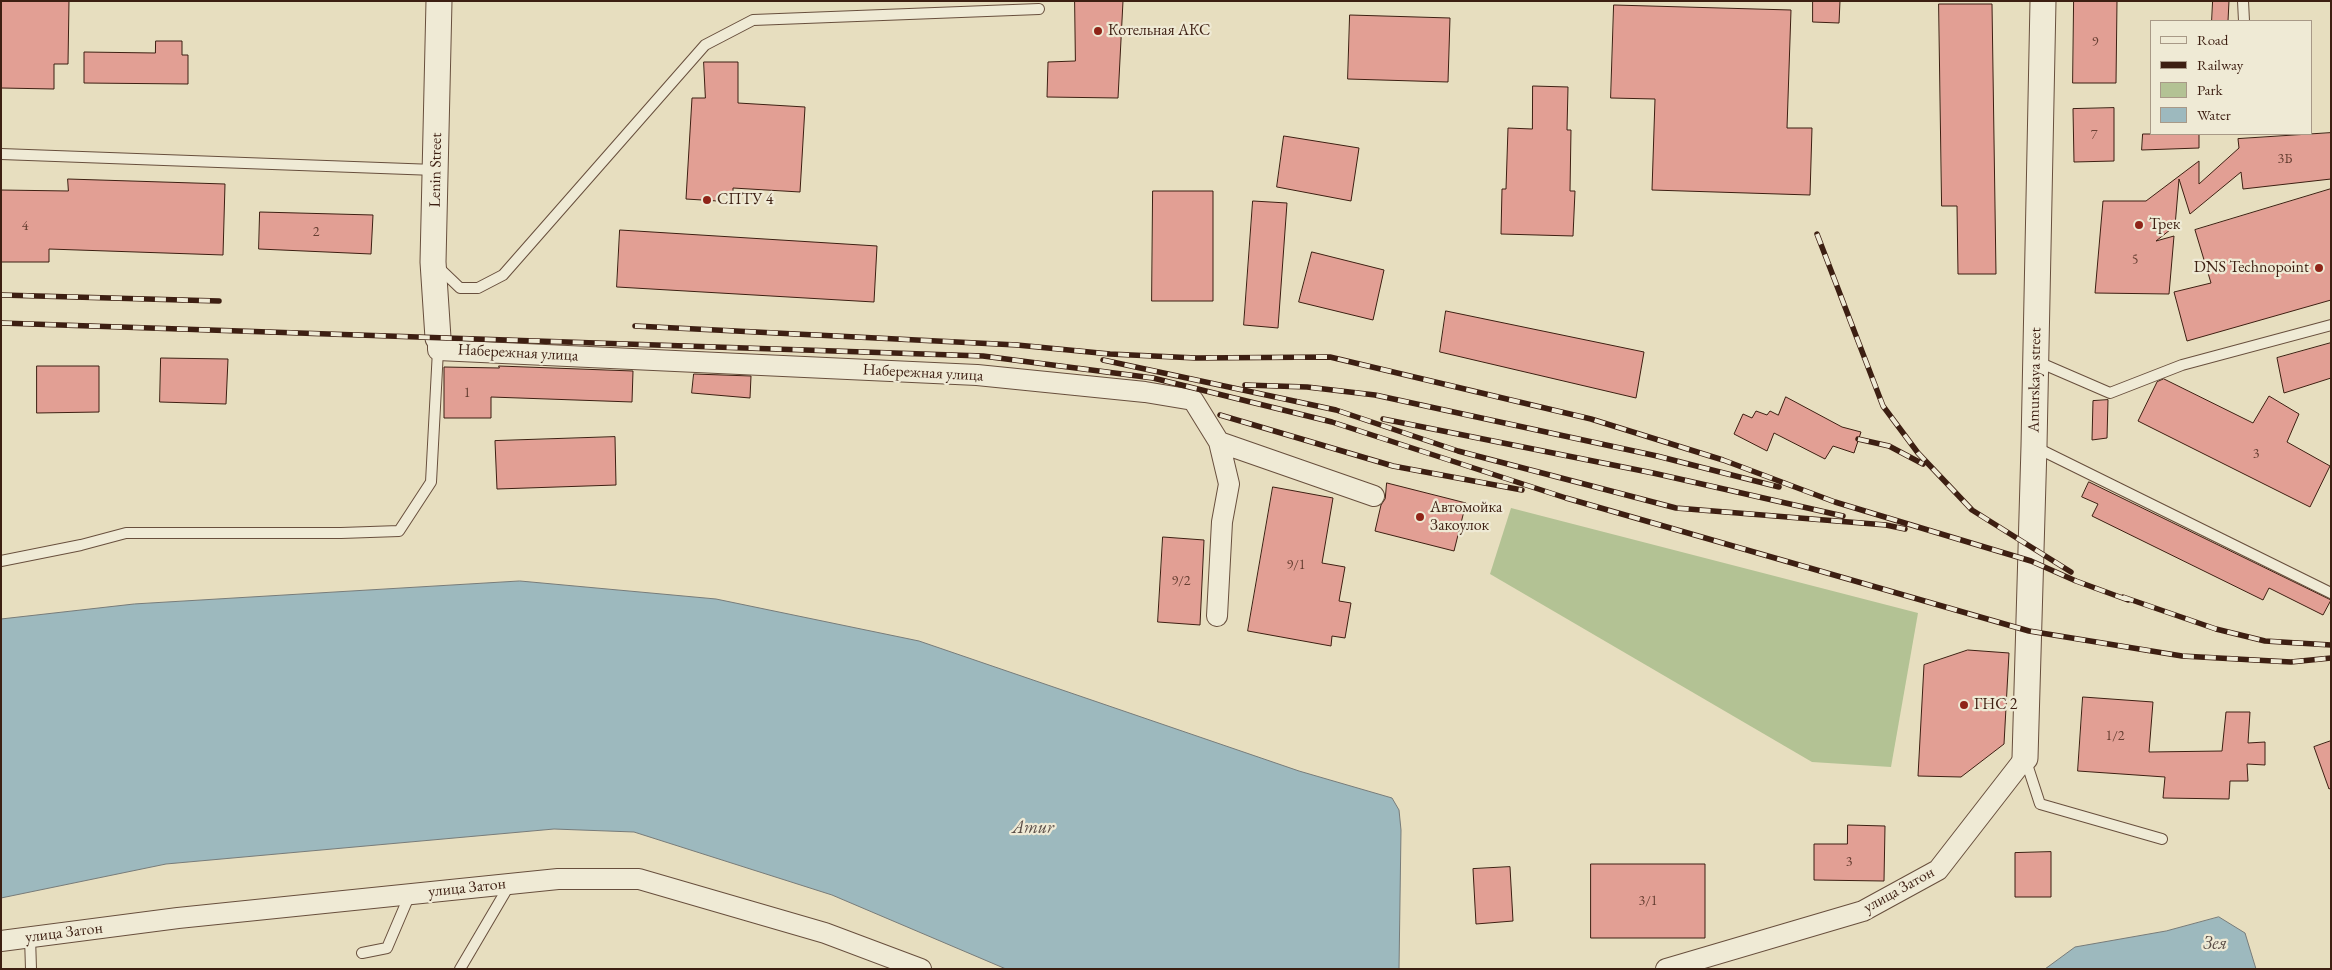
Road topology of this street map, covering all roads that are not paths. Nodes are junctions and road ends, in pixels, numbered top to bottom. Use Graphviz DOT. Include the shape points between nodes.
graph roads {
  1 [pos="439,1"];
  2 [pos="2043,1"];
  3 [pos="2242,1"];
  4 [pos="1039,9"];
  5 [pos="2244,20"];
  6 [pos="1,154"];
  7 [pos="436,170"];
  8 [pos="433,262"];
  9 [pos="2331,325"];
  10 [pos="438,344"];
  11 [pos="2035,360"];
  12 [pos="1219,442"];
  13 [pos="2034,446"];
  14 [pos="1374,496"];
  15 [pos="1,561"];
  16 [pos="2331,593"];
  17 [pos="1217,616"];
  18 [pos="2025,758"];
  19 [pos="2162,839"];
  20 [pos="510,884"];
  21 [pos="410,894"];
  22 [pos="30,937"];
  23 [pos="1,941"];
  24 [pos="362,953"];
  25 [pos="31,969"];
  26 [pos="460,969"];
  27 [pos="921,969"];
  28 [pos="1666,969"];
  1 -- 7 [label="street, Lenin Street"];
  2 -- 11 [label="street, Amurskaya street"];
  3 -- 5 [label="lane"];
  4 -- 8 [label="lane" via="753,20 705,45 503,275 478,288 460,288"];
  6 -- 7 [label="lane"];
  7 -- 8 [label="street, Lenin Street"];
  8 -- 10 [label="street, Lenin Street"];
  9 -- 11 [label="lane" via="2182,365 2110,393"];
  10 -- 12 [label="street, Набережная улица" via="977,375 1145,392 1193,400"];
  10 -- 15 [label="lane" via="431,482 400,531 126,533"];
  11 -- 13 [label="street, Amurskaya street"];
  12 -- 14 [label="street"];
  12 -- 17 [label="street, Набережная улица" via="1229,484 1222,522"];
  13 -- 16 [label="lane"];
  13 -- 18 [label="street, Amurskaya street"];
  18 -- 19 [label="lane" via="2040,804"];
  18 -- 28 [label="street, улица Затон" via="1938,870 1864,911"];
  20 -- 21 [label="street, улица Затон"];
  20 -- 26 [label="lane"];
  20 -- 27 [label="street, улица Затон" via="558,879 639,879 825,933"];
  21 -- 22 [label="street, улица Затон"];
  21 -- 24 [label="lane" via="387,948"];
  22 -- 23 [label="street, улица Затон"];
  22 -- 25 [label="lane"];
}
